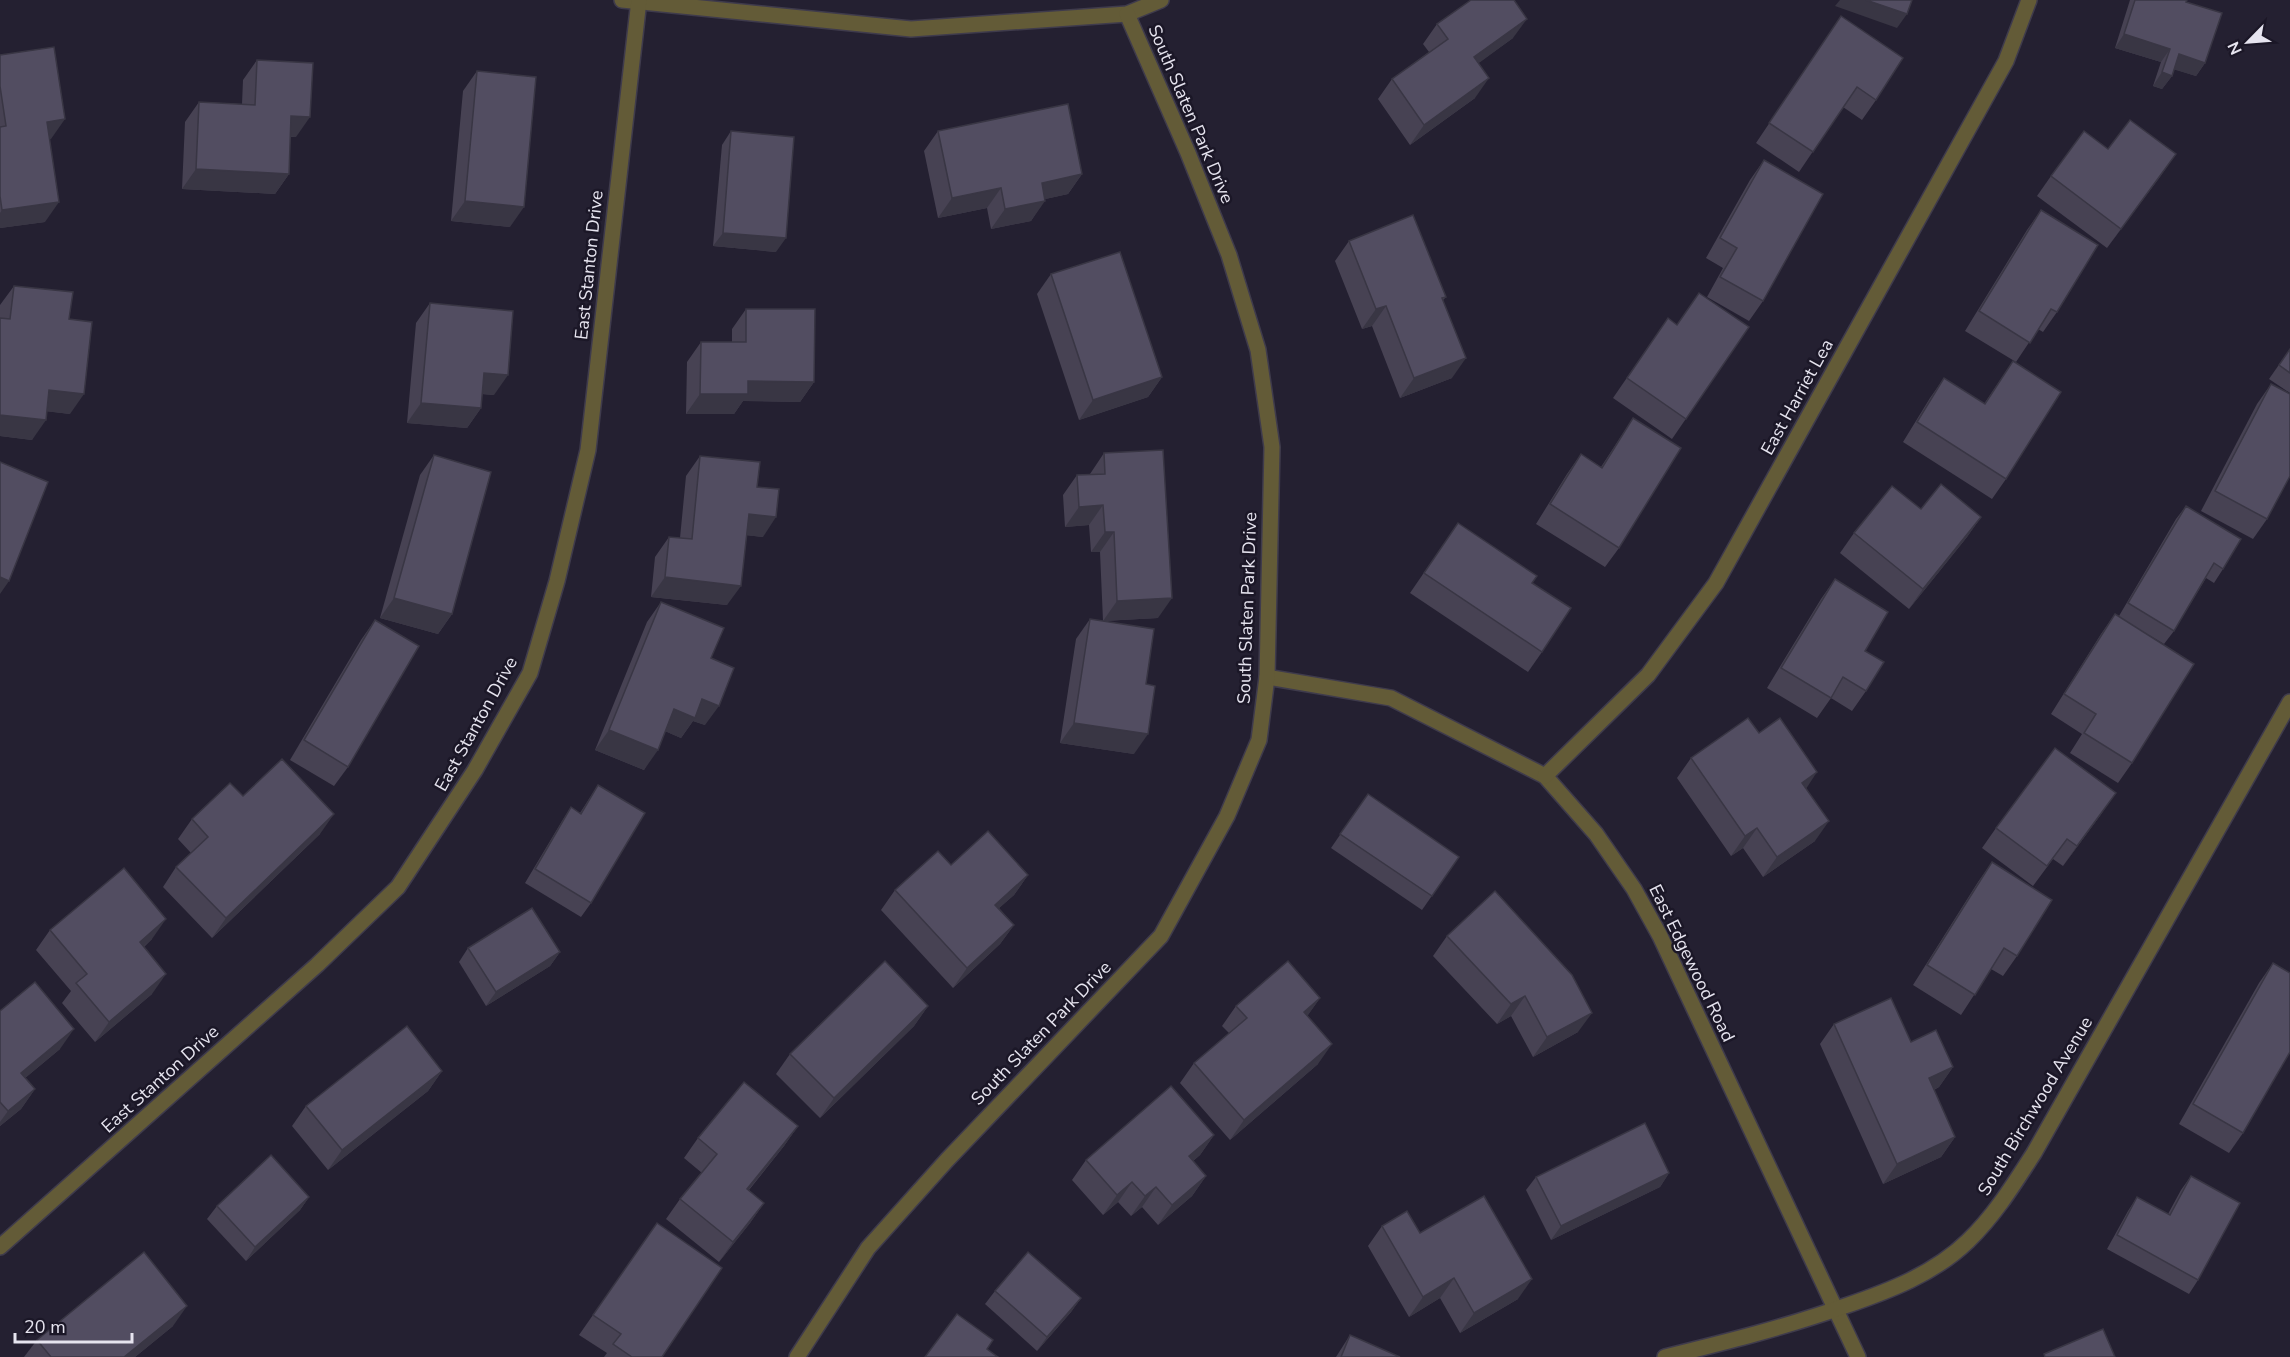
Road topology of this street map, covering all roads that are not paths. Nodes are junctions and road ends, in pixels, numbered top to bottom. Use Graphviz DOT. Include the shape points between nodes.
graph roads {
  1 [pos="622,0"];
  2 [pos="1161,0"];
  3 [pos="2029,0"];
  4 [pos="638,1"];
  5 [pos="1127,14"];
  6 [pos="1267,677"];
  7 [pos="2290,702"];
  8 [pos="1545,776"];
  9 [pos="0,1246"];
  10 [pos="1836,1309"];
  11 [pos="797,1357"];
  12 [pos="1665,1357"];
  13 [pos="1858,1357"];
  1 -- 4 [label="street"];
  2 -- 5 [label="street"];
  3 -- 8 [label="street, East Harriet Lea" via="2006,61 1716,583 1648,675"];
  4 -- 5 [label="street" via="911,29"];
  4 -- 9 [label="street, East Stanton Drive" via="588,450 530,673 476,770 398,887 317,965"];
  5 -- 6 [label="street, South Slaten Park Drive" via="1229,255 1258,350 1272,447"];
  6 -- 8 [label="street, East Edgewood Road" via="1391,698"];
  6 -- 11 [label="street, South Slaten Park Drive" via="1259,740 1227,816 1161,936 868,1248"];
  7 -- 10 [label="street, South Birchwood Avenue" via="2034,1153 2002,1202 1968,1241 1935,1268 1889,1291"];
  8 -- 10 [label="street, East Edgewood Road" via="1596,834 1660,936"];
  10 -- 12 [label="street, South Birchwood Avenue"];
  10 -- 13 [label="street, East Edgewood Road"];
}
